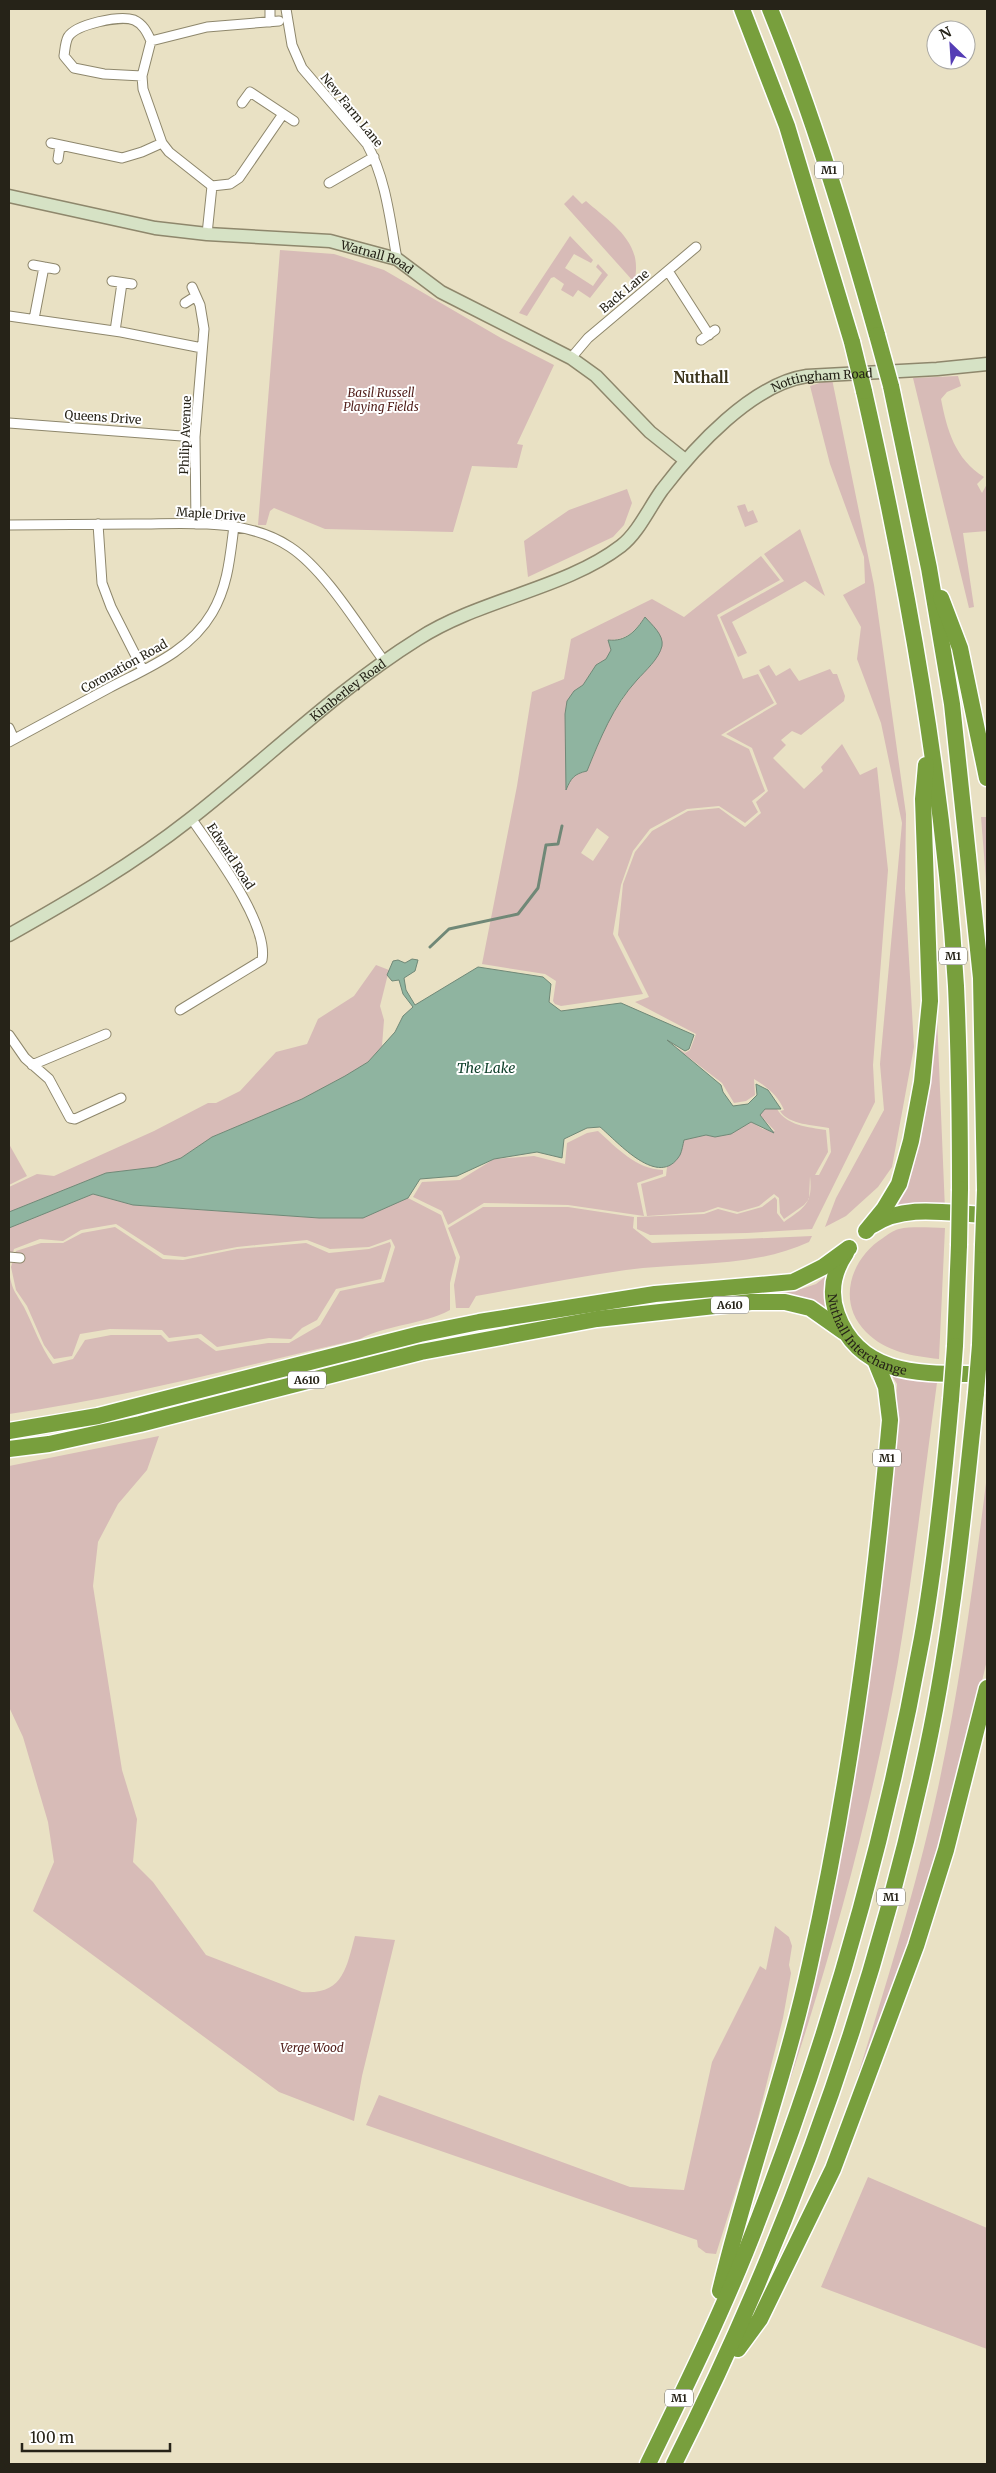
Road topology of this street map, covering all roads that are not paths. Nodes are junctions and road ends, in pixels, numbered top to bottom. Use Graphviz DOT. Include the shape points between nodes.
graph roads {
  1 [pos="270,9"];
  2 [pos="286,9"];
  3 [pos="742,9"];
  4 [pos="770,9"];
  5 [pos="151,41"];
  6 [pos="142,76"];
  7 [pos="242,103"];
  8 [pos="283,114"];
  9 [pos="294,121"];
  10 [pos="50,143"];
  11 [pos="162,143"];
  12 [pos="60,146"];
  13 [pos="374,157"];
  14 [pos="58,159"];
  15 [pos="329,183"];
  16 [pos="212,186"];
  17 [pos="9,196"];
  18 [pos="207,234"];
  19 [pos="696,248"];
  20 [pos="397,259"];
  21 [pos="33,265"];
  22 [pos="44,267"];
  23 [pos="55,269"];
  24 [pos="668,271"];
  25 [pos="122,283"];
  26 [pos="192,287"];
  27 [pos="196,296"];
  28 [pos="185,303"];
  29 [pos="9,316"];
  30 [pos="34,319"];
  31 [pos="115,331"];
  32 [pos="708,335"];
  33 [pos="202,348"];
  34 [pos="570,358"];
  35 [pos="987,364"];
  36 [pos="9,423"];
  37 [pos="195,437"];
  38 [pos="685,460"];
  39 [pos="98,524"];
  40 [pos="196,524"];
  41 [pos="9,525"];
  42 [pos="234,526"];
  43 [pos="929,568"];
  44 [pos="384,661"];
  45 [pos="143,670"];
  46 [pos="928,725"];
  47 [pos="9,728"];
  48 [pos="12,740"];
  49 [pos="987,778"];
  50 [pos="191,818"];
  51 [pos="9,935"];
  52 [pos="180,1010"];
  53 [pos="106,1034"];
  54 [pos="9,1035"];
  55 [pos="32,1065"];
  56 [pos="121,1098"];
  57 [pos="987,1215"];
  58 [pos="866,1231"];
  59 [pos="849,1248"];
  60 [pos="9,1257"];
  61 [pos="20,1258"];
  62 [pos="844,1332"];
  63 [pos="875,1360"];
  64 [pos="987,1374"];
  65 [pos="9,1431"];
  66 [pos="9,1449"];
  67 [pos="987,1688"];
  68 [pos="710,2332"];
  69 [pos="717,2379"];
  70 [pos="648,2464"];
  71 [pos="674,2464"];
  1 -- 5 [label="street" via="275,21 207,27"];
  2 -- 13 [label="street, New Farm Lane" via="292,44 302,68 367,144"];
  3 -- 46 [label="highway, M1, bridge" via="787,126 852,342 897,544"];
  4 -- 43 [label="highway, M1, bridge" via="848,230 891,386"];
  5 -- 6 [label="street"];
  5 -- 6 [label="street" via="147,32 132,20 108,20 73,32 65,46 64,56 74,68"];
  6 -- 11 [label="street"];
  7 -- 8 [label="street" via="250,92"];
  8 -- 9 [label="street"];
  8 -- 16 [label="street" via="239,178 230,184"];
  10 -- 12 [label="street"];
  11 -- 12 [label="street" via="122,158"];
  11 -- 16 [label="street"];
  12 -- 14 [label="street"];
  13 -- 15 [label="street"];
  13 -- 20 [label="street, New Farm Lane" via="382,178"];
  16 -- 18 [label="street"];
  17 -- 18 [label="main road, Watnall Road" via="155,228"];
  18 -- 20 [label="main road, Watnall Road" via="330,242"];
  19 -- 24 [label="street, Back Lane"];
  20 -- 34 [label="main road, Watnall Road" via="441,292"];
  21 -- 22 [label="street"];
  22 -- 23 [label="street"];
  22 -- 30 [label="street"];
  24 -- 32 [label="street"];
  24 -- 34 [label="street, Back Lane" via="588,338"];
  25 -- 31 [label="street"];
  26 -- 27 [label="street, Philip Avenue"];
  27 -- 28 [label="street"];
  27 -- 33 [label="street, Philip Avenue" via="203,315"];
  29 -- 30 [label="street"];
  30 -- 31 [label="street"];
  31 -- 33 [label="street"];
  33 -- 37 [label="street, Philip Avenue"];
  34 -- 38 [label="main road, Watnall Road" via="596,376 650,432"];
  35 -- 38 [label="main road, Nottingham Road" via="796,377 778,384 751,402"];
  36 -- 37 [label="street, Queens Drive"];
  37 -- 40 [label="street, Philip Avenue"];
  38 -- 44 [label="main road, Kimberley Road" via="632,535 608,556 454,619"];
  39 -- 40 [label="street, Maple Drive"];
  39 -- 41 [label="street, Maple Drive"];
  39 -- 45 [label="street" via="102,583"];
  40 -- 42 [label="street, Maple Drive"];
  42 -- 44 [label="street, Maple Drive" via="271,536 291,547 334,593"];
  42 -- 45 [label="street, Coronation Road" via="228,574 213,612 179,650"];
  43 -- 49 [label="highway" via="960,648"];
  43 -- 69 [label="highway, M1, bridge" via="952,704 981,978 985,1190 980,1345 963,1525 927,1749 902,1858 859,2013 812,2152 771,2258"];
  44 -- 50 [label="main road, Kimberley Road" via="321,708"];
  45 -- 48 [label="street, Coronation Road"];
  46 -- 58 [label="highway, M1" via="923,799 930,1001 922,1082 912,1141 899,1184"];
  46 -- 68 [label="highway, M1, bridge" via="956,986 960,1189 955,1346 937,1528 900,1750 846,1964 786,2145 745,2253"];
  47 -- 48 [label="street"];
  50 -- 51 [label="main road, Kimberley Road" via="112,874"];
  50 -- 52 [label="street, Edward Road" via="239,888 263,953 262,960"];
  53 -- 55 [label="street"];
  54 -- 55 [label="street"];
  55 -- 56 [label="street" via="49,1079 70,1118 75,1119"];
  57 -- 58 [label="highway, Nuthall Interchange" via="910,1212 885,1219"];
  58 -- 59 [label="highway, Nuthall Interchange"];
  59 -- 62 [label="highway, Nuthall Interchange" via="839,1262 832,1289"];
  59 -- 65 [label="highway, A610" via="823,1267 793,1282 646,1295 479,1322 98,1416"];
  60 -- 61 [label="street"];
  62 -- 63 [label="highway, Nuthall Interchange"];
  62 -- 66 [label="highway, A610" via="810,1308 785,1302 751,1302 597,1319 421,1352 140,1424 49,1444"];
  63 -- 64 [label="highway, Nuthall Interchange" via="909,1371"];
  63 -- 68 [label="highway, M1" via="886,1386 890,1420 869,1625 833,1855 792,2041 727,2261"];
  67 -- 69 [label="highway" via="949,1840 916,1946 833,2169 760,2319"];
  68 -- 70 [label="highway, M1"];
  69 -- 71 [label="highway, M1"];
}
